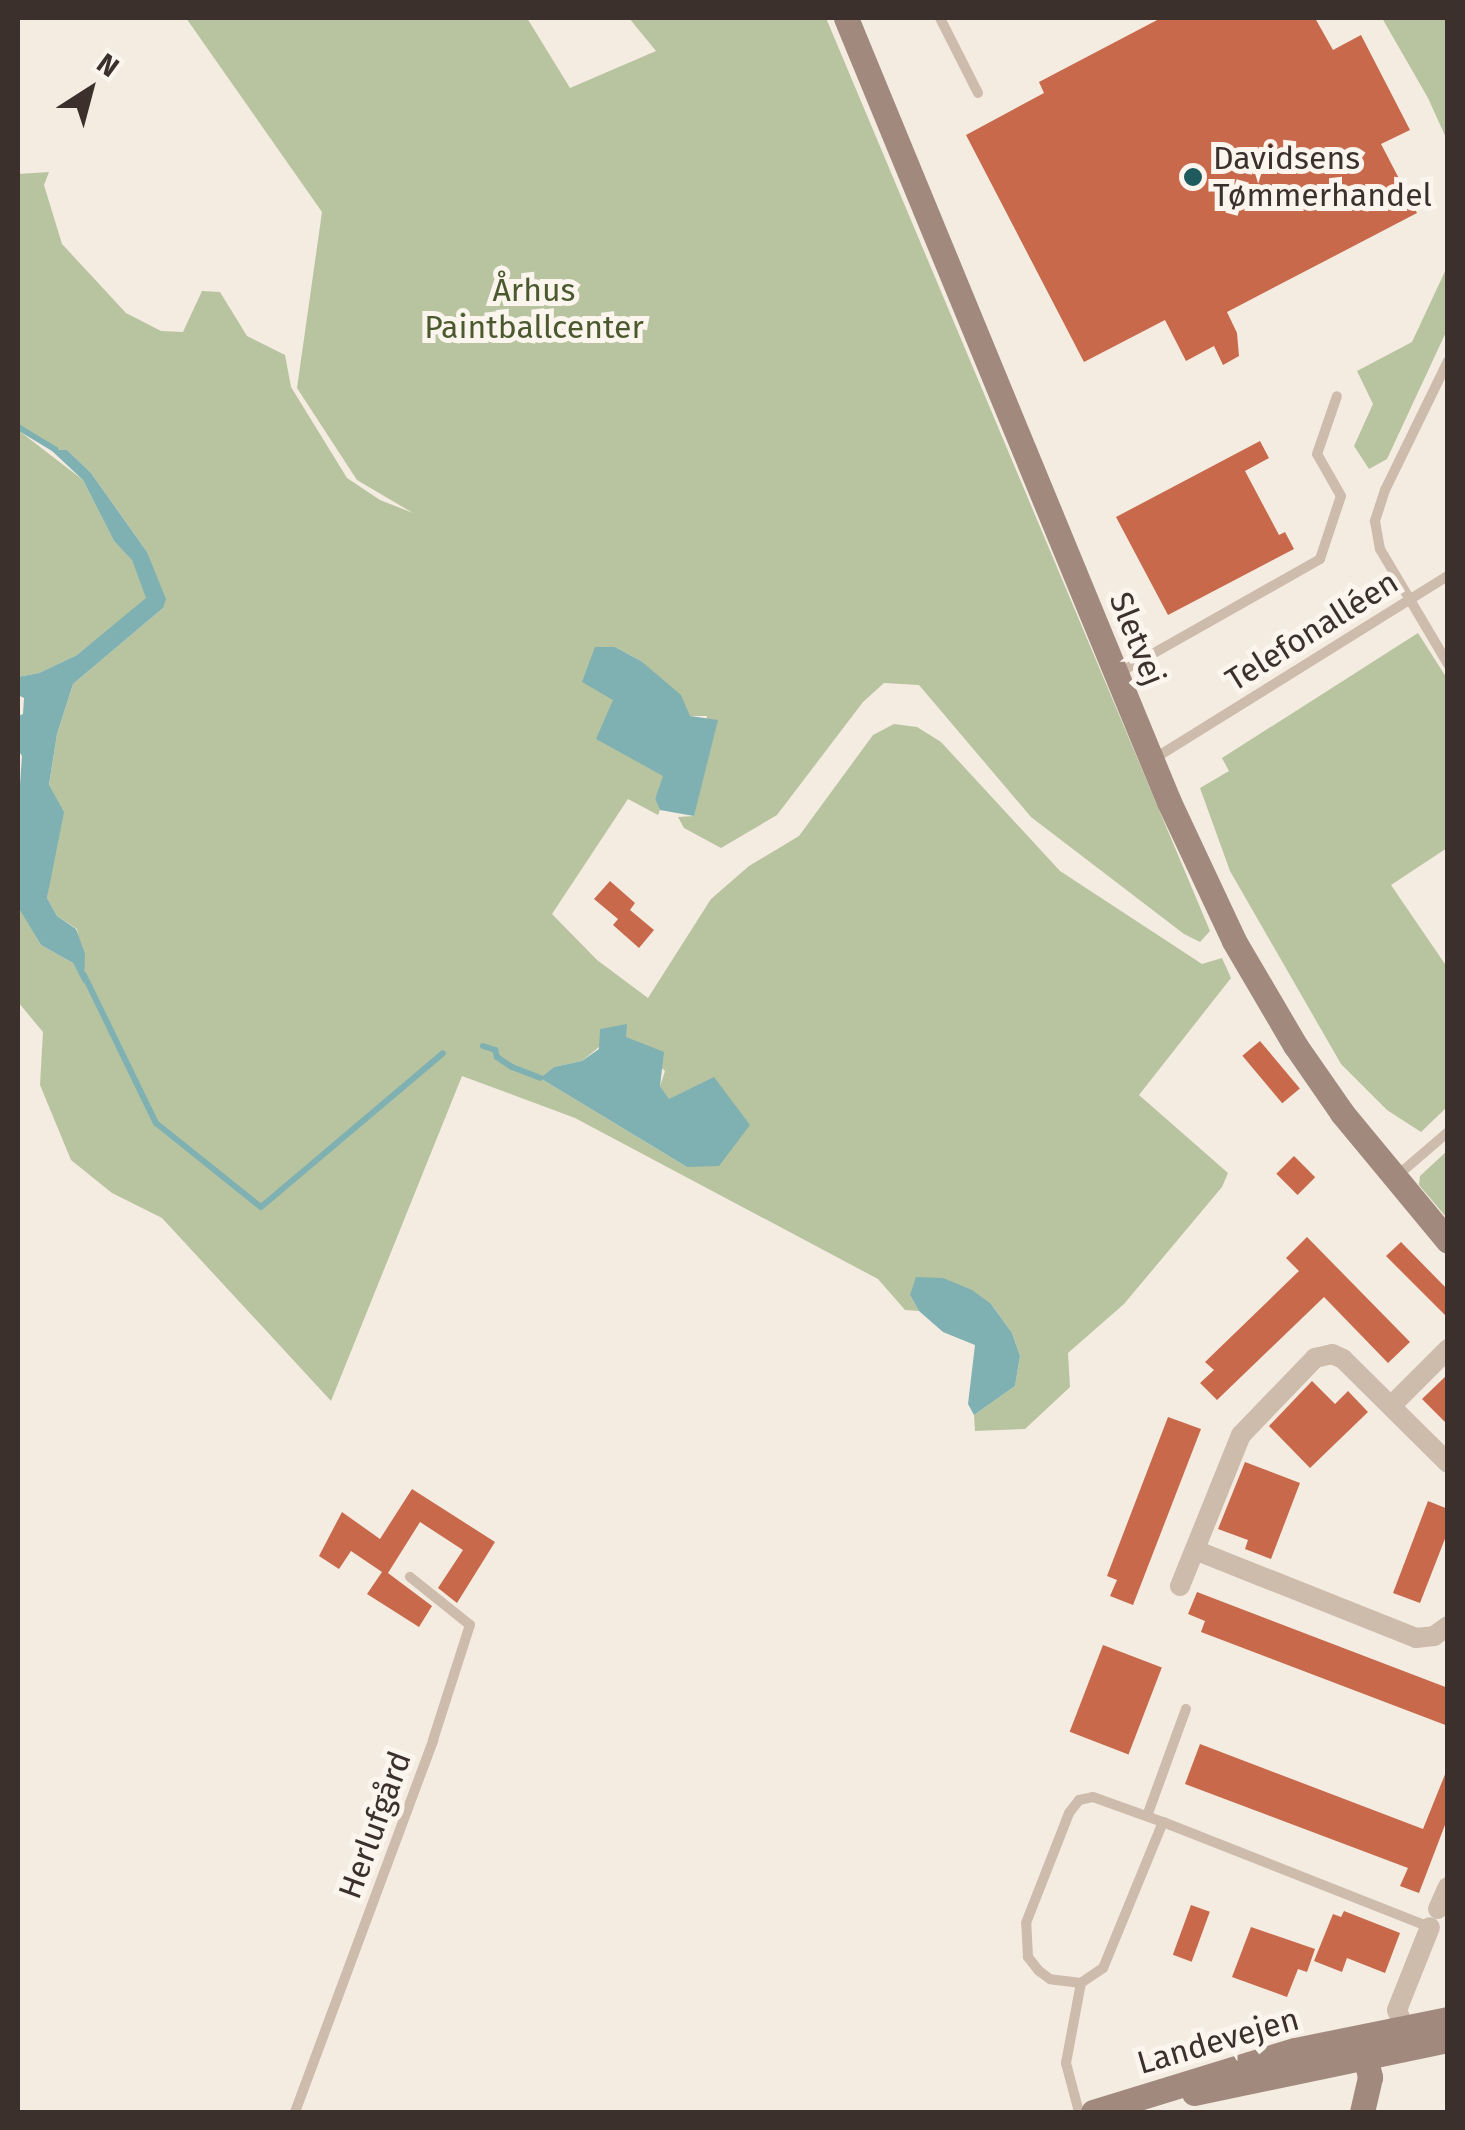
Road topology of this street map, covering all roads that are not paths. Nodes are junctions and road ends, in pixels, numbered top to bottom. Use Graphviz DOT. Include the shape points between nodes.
graph roads {
  1 [pos="846,18"];
  2 [pos="940,18"];
  3 [pos="978,93"];
  4 [pos="1448,361"];
  5 [pos="1337,396"];
  6 [pos="1448,576"];
  7 [pos="1409,600"];
  8 [pos="1448,664"];
  9 [pos="1116,675"];
  10 [pos="1152,760"];
  11 [pos="1448,1132"];
  12 [pos="1393,1179"];
  13 [pos="1448,1241"];
  14 [pos="1448,1349"];
  15 [pos="1391,1406"];
  16 [pos="1448,1463"];
  17 [pos="1195,1550"];
  18 [pos="410,1577"];
  19 [pos="1180,1586"];
  20 [pos="1448,1626"];
  21 [pos="1186,1709"];
  22 [pos="1147,1816"];
  23 [pos="1163,1822"];
  24 [pos="1448,1886"];
  25 [pos="1434,1918"];
  26 [pos="1082,1982"];
  27 [pos="1448,2019"];
  28 [pos="1404,2028"];
  29 [pos="1448,2040"];
  30 [pos="1364,2047"];
  31 [pos="295,2112"];
  32 [pos="1079,2112"];
  33 [pos="1093,2112"];
  34 [pos="1101,2112"];
  35 [pos="1362,2112"];
  1 -- 9 [label="street, Sletvej"];
  2 -- 3 [label="lane"];
  4 -- 7 [label="lane" via="1375,522 1380,549"];
  5 -- 9 [label="lane" via="1316,454 1341,496 1320,560"];
  6 -- 7 [label="lane, Telefonalléen"];
  7 -- 8 [label="lane"];
  7 -- 10 [label="lane, Telefonalléen"];
  9 -- 10 [label="street, Sletvej"];
  10 -- 12 [label="street, Sletvej" via="1234,942 1326,1090"];
  11 -- 12 [label="lane"];
  12 -- 13 [label="street, Sletvej"];
  14 -- 15 [label="street"];
  15 -- 16 [label="street"];
  15 -- 17 [label="street" via="1344,1358 1315,1358 1240,1435"];
  17 -- 19 [label="street"];
  17 -- 20 [label="street" via="1416,1638"];
  18 -- 31 [label="lane, Herlufgård" via="470,1625 434,1740"];
  21 -- 22 [label="lane"];
  22 -- 23 [label="lane"];
  22 -- 26 [label="lane" via="1093,1796 1079,1800 1040,1886 1023,1939 1028,1957 1050,1979"];
  23 -- 25 [label="lane"];
  23 -- 26 [label="lane" via="1114,1950"];
  24 -- 25 [label="street"];
  25 -- 28 [label="street" via="1397,2010"];
  26 -- 32 [label="lane" via="1066,2063"];
  27 -- 28 [label="street"];
  28 -- 30 [label="street"];
  29 -- 30 [label="street"];
  30 -- 33 [label="street, Landevejen" via="1208,2073"];
  30 -- 34 [label="street, Landevejen"];
  30 -- 35 [label="street" via="1370,2076"];
}
